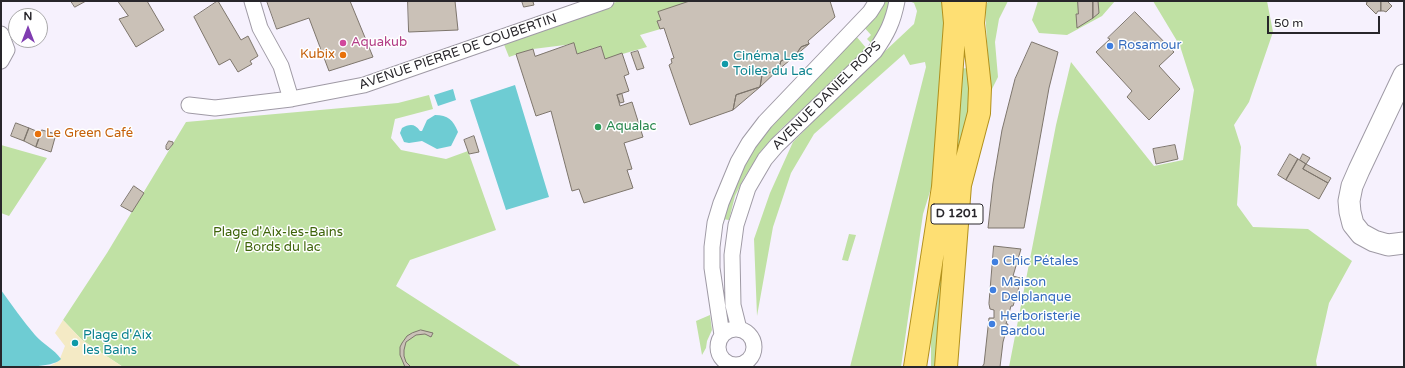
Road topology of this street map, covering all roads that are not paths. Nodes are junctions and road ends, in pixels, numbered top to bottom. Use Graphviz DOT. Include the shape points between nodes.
graph roads {
  1 [pos="252,1"];
  2 [pos="606,1"];
  3 [pos="877,1"];
  4 [pos="897,1"];
  5 [pos="953,1"];
  6 [pos="975,1"];
  7 [pos="1,34"];
  8 [pos="1,60"];
  9 [pos="1404,75"];
  10 [pos="291,99"];
  11 [pos="189,105"];
  12 [pos="1404,244"];
  13 [pos="740,329"];
  14 [pos="722,335"];
  15 [pos="917,362"];
  16 [pos="734,366"];
  17 [pos="946,367"];
  1 -- 10 [label="street" via="260,28 280,66"];
  2 -- 10 [label="street, AVENUE PIERRE DE COUBERTIN" via="364,85"];
  3 -- 14 [label="street, AVENUE DANIEL ROPS" via="870,12 765,122 738,162 721,203 712,247 712,268"];
  4 -- 13 [label="street, AVENUE DANIEL ROPS" via="894,17 875,51 777,145 748,188 736,225 732,255 733,305"];
  5 -- 15 [label="main road, D 1201" via="955,23 943,187"];
  6 -- 17 [label="main road, D 1201" via="973,23 980,88 979,113 960,185"];
  7 -- 8 [label="street" via="7,50"];
  9 -- 12 [label="street" via="1352,186 1349,201 1353,224 1361,234 1388,245"];
  10 -- 11 [label="street, AVENUE PIERRE DE COUBERTIN" via="214,108"];
  13 -- 14 [label="street" via="730,330"];
  13 -- 16 [label="street" via="752,338 754,353 744,364"];
  14 -- 16 [label="street" via="718,346 719,352 725,361"];
}
